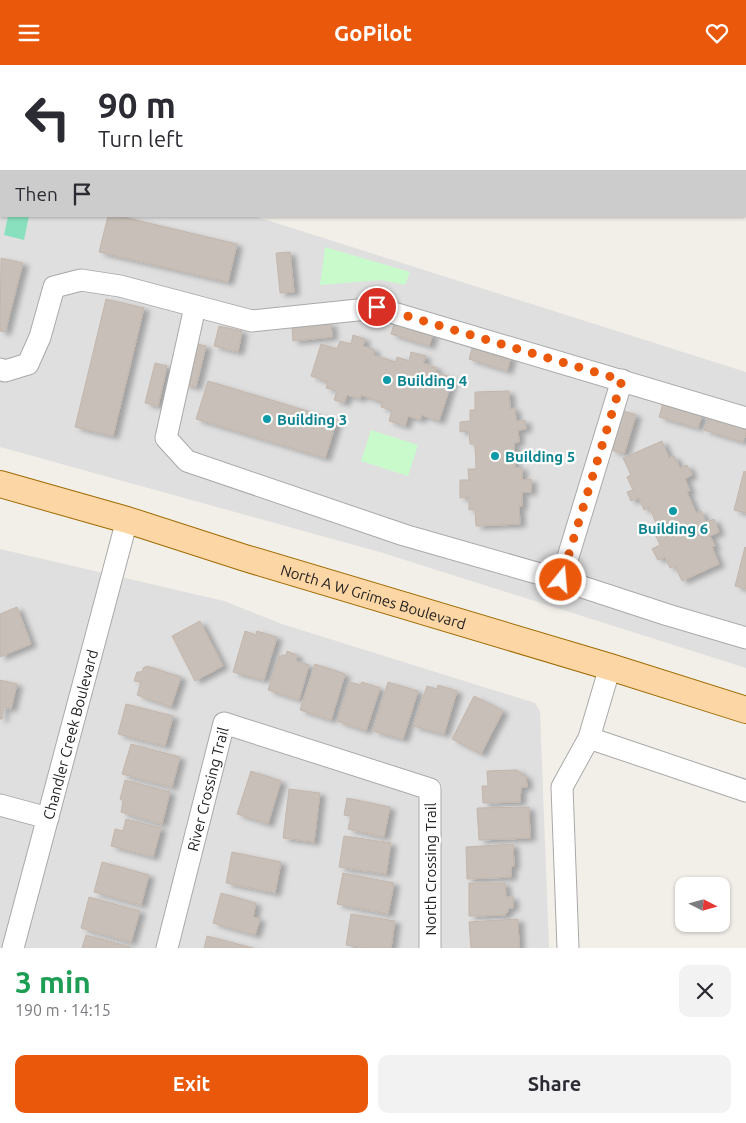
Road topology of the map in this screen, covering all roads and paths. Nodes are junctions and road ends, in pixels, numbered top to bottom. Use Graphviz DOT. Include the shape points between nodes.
graph roads {
  1 [pos="195,307"];
  2 [pos="0,369"];
  3 [pos="622,380"];
  4 [pos="746,418"];
  5 [pos="0,484"];
  6 [pos="127,520"];
  7 [pos="561,580"];
  8 [pos="746,638"];
  9 [pos="610,667"];
  10 [pos="746,710"];
  11 [pos="589,737"];
  12 [pos="430,789"];
  13 [pos="746,791"];
  14 [pos="0,805"];
  15 [pos="48,818"];
  16 [pos="13,948"];
  17 [pos="167,948"];
  18 [pos="430,948"];
  19 [pos="568,948"];
  1 -- 2 [label="street" via="120,286 81,280 54,287 40,337 28,364 5,371"];
  1 -- 3 [label="street" via="252,321 377,307"];
  1 -- 7 [label="street" via="166,438 188,461 404,535"];
  3 -- 4 [label="street"];
  3 -- 7 [label="street"];
  5 -- 6 [label="main road, North A W Grimes Boulevard"];
  6 -- 9 [label="main road, North A W Grimes Boulevard"];
  6 -- 15 [label="street, Chandler Creek Boulevard"];
  7 -- 8 [label="street"];
  9 -- 10 [label="main road, North A W Grimes Boulevard"];
  9 -- 11 [label="street"];
  11 -- 13 [label="street"];
  11 -- 19 [label="street" via="562,787"];
  12 -- 17 [label="street, River Crossing Trail" via="224,723"];
  12 -- 18 [label="street, North Crossing Trail"];
  14 -- 15 [label="street"];
  15 -- 16 [label="street, Chandler Creek Boulevard"];
}
